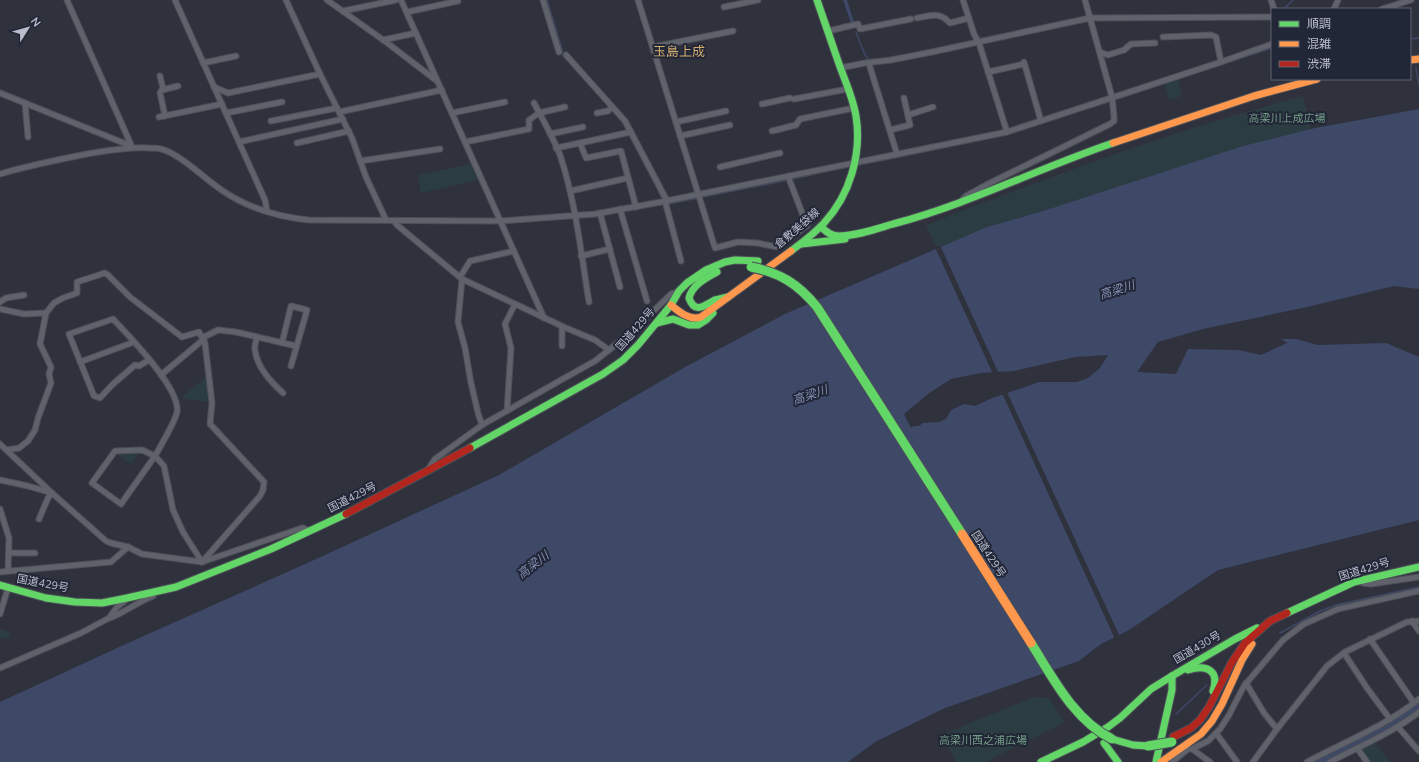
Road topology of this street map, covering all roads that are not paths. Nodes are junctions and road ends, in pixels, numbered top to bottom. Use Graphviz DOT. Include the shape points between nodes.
graph roads {
  1 [pos="67,0"];
  2 [pos="175,0"];
  3 [pos="286,0"];
  4 [pos="327,0"];
  5 [pos="396,0"];
  6 [pos="401,0"];
  7 [pos="543,0"];
  8 [pos="645,0"];
  9 [pos="758,0"];
  10 [pos="818,0"];
  11 [pos="963,0"];
  12 [pos="1085,0"];
  13 [pos="1393,0"];
  14 [pos="1410,0"];
  15 [pos="458,1"];
  16 [pos="638,1"];
  17 [pos="1391,6"];
  18 [pos="724,7"];
  19 [pos="1385,8"];
  20 [pos="343,11"];
  21 [pos="407,12"];
  22 [pos="1089,16"];
  23 [pos="1271,17"];
  24 [pos="969,18"];
  25 [pos="733,31"];
  26 [pos="828,31"];
  27 [pos="416,33"];
  28 [pos="1163,37"];
  29 [pos="383,40"];
  30 [pos="978,42"];
  31 [pos="1155,43"];
  32 [pos="1271,44"];
  33 [pos="653,47"];
  34 [pos="559,52"];
  35 [pos="1100,52"];
  36 [pos="566,55"];
  37 [pos="236,56"];
  38 [pos="1221,62"];
  39 [pos="203,63"];
  40 [pos="869,64"];
  41 [pos="840,68"];
  42 [pos="988,72"];
  43 [pos="320,74"];
  44 [pos="160,76"];
  45 [pos="1313,80"];
  46 [pos="438,82"];
  47 [pos="178,86"];
  48 [pos="214,87"];
  49 [pos="848,89"];
  50 [pos="162,90"];
  51 [pos="442,90"];
  52 [pos="0,93"];
  53 [pos="904,98"];
  54 [pos="1112,98"];
  55 [pos="282,102"];
  56 [pos="505,102"];
  57 [pos="534,102"];
  58 [pos="25,103"];
  59 [pos="222,104"];
  60 [pos="762,104"];
  61 [pos="565,107"];
  62 [pos="933,107"];
  63 [pos="611,108"];
  64 [pos="854,108"];
  65 [pos="338,110"];
  66 [pos="726,111"];
  67 [pos="226,113"];
  68 [pos="452,113"];
  69 [pos="539,113"];
  70 [pos="597,113"];
  71 [pos="908,115"];
  72 [pos="165,116"];
  73 [pos="159,117"];
  74 [pos="343,119"];
  75 [pos="271,121"];
  76 [pos="1041,121"];
  77 [pos="676,122"];
  78 [pos="730,125"];
  79 [pos="583,127"];
  80 [pos="890,130"];
  81 [pos="349,131"];
  82 [pos="772,131"];
  83 [pos="629,132"];
  84 [pos="1007,132"];
  85 [pos="550,134"];
  86 [pos="680,136"];
  87 [pos="28,137"];
  88 [pos="239,142"];
  89 [pos="465,142"];
  90 [pos="580,142"];
  91 [pos="297,143"];
  92 [pos="132,147"];
  93 [pos="556,148"];
  94 [pos="440,149"];
  95 [pos="780,153"];
  96 [pos="897,154"];
  97 [pos="360,161"];
  98 [pos="855,163"];
  99 [pos="720,166"];
  100 [pos="0,174"];
  101 [pos="788,177"];
  102 [pos="628,178"];
  103 [pos="570,191"];
  104 [pos="698,195"];
  105 [pos="666,201"];
  106 [pos="959,203"];
  107 [pos="636,207"];
  108 [pos="620,209"];
  109 [pos="267,211"];
  110 [pos="600,213"];
  111 [pos="576,216"];
  112 [pos="386,220"];
  113 [pos="394,221"];
  114 [pos="501,221"];
  115 [pos="821,227"];
  116 [pos="869,231"];
  117 [pos="800,244"];
  118 [pos="610,249"];
  119 [pos="514,251"];
  120 [pos="581,256"];
  121 [pos="682,261"];
  122 [pos="754,264"];
  123 [pos="717,272"];
  124 [pos="461,278"];
  125 [pos="620,287"];
  126 [pos="679,291"];
  127 [pos="24,295"];
  128 [pos="728,297"];
  129 [pos="647,301"];
  130 [pos="0,302"];
  131 [pos="589,302"];
  132 [pos="515,304"];
  133 [pos="719,304"];
  134 [pos="671,305"];
  135 [pos="0,309"];
  136 [pos="46,314"];
  137 [pos="544,318"];
  138 [pos="657,323"];
  139 [pos="562,327"];
  140 [pos="257,337"];
  141 [pos="204,339"];
  142 [pos="134,342"];
  143 [pos="282,343"];
  144 [pos="296,346"];
  145 [pos="562,346"];
  146 [pos="609,350"];
  147 [pos="149,360"];
  148 [pos="80,362"];
  149 [pos="291,366"];
  150 [pos="161,375"];
  151 [pos="282,393"];
  152 [pos="507,411"];
  153 [pos="482,425"];
  154 [pos="0,444"];
  155 [pos="7,450"];
  156 [pos="155,456"];
  157 [pos="428,471"];
  158 [pos="0,480"];
  159 [pos="52,493"];
  160 [pos="0,509"];
  161 [pos="39,519"];
  162 [pos="311,531"];
  163 [pos="128,546"];
  164 [pos="9,554"];
  165 [pos="35,554"];
  166 [pos="202,562"];
  167 [pos="1419,567"];
  168 [pos="8,571"];
  169 [pos="0,572"];
  170 [pos="1419,576"];
  171 [pos="1354,582"];
  172 [pos="4,587"];
  173 [pos="176,587"];
  174 [pos="1419,591"];
  175 [pos="127,598"];
  176 [pos="2,604"];
  177 [pos="1295,609"];
  178 [pos="0,614"];
  179 [pos="109,618"];
  180 [pos="1412,620"];
  181 [pos="1270,621"];
  182 [pos="1419,621"];
  183 [pos="1419,631"];
  184 [pos="1257,638"];
  185 [pos="1370,639"];
  186 [pos="1344,653"];
  187 [pos="0,668"];
  188 [pos="1206,668"];
  189 [pos="1172,676"];
  190 [pos="1246,683"];
  191 [pos="1172,690"];
  192 [pos="1419,699"];
  193 [pos="1414,703"];
  194 [pos="1209,708"];
  195 [pos="1419,712"];
  196 [pos="1391,719"];
  197 [pos="1397,727"];
  198 [pos="1276,730"];
  199 [pos="1216,732"];
  200 [pos="1111,739"];
  201 [pos="1173,740"];
  202 [pos="1356,748"];
  203 [pos="1192,750"];
  204 [pos="1419,751"];
  205 [pos="1041,762"];
  206 [pos="1118,762"];
  207 [pos="1156,762"];
  208 [pos="1161,762"];
  209 [pos="1172,762"];
  210 [pos="1210,762"];
  211 [pos="1237,762"];
  212 [pos="1253,762"];
  213 [pos="1307,762"];
  214 [pos="1330,762"];
  215 [pos="1367,762"];
  1 -- 92 [label="street"];
  2 -- 39 [label="street"];
  3 -- 43 [label="street"];
  4 -- 20 [label="street"];
  5 -- 20 [label="street"];
  6 -- 21 [label="street"];
  7 -- 34 [label="street"];
  8 -- 16 [label="street"];
  9 -- 18 [label="street"];
  10 -- 26 [label="main road, 倉敷美袋線"];
  11 -- 24 [label="street"];
  12 -- 22 [label="street"];
  13 -- 17 [label="street"];
  14 -- 17 [label="street"];
  15 -- 21 [label="street"];
  16 -- 33 [label="street"];
  17 -- 19 [label="street"];
  20 -- 29 [label="street"];
  21 -- 27 [label="street"];
  22 -- 23 [label="street"];
  22 -- 30 [label="street"];
  22 -- 35 [label="street"];
  24 -- 26 [label="street" via="950,23 944,16 936,15 860,29 858,24"];
  24 -- 30 [label="street"];
  25 -- 33 [label="street"];
  26 -- 41 [label="main road, 倉敷美袋線"];
  27 -- 29 [label="street"];
  27 -- 46 [label="street"];
  28 -- 38 [label="street" via="1211,34 1216,38"];
  29 -- 46 [label="street"];
  30 -- 40 [label="street"];
  30 -- 42 [label="street"];
  31 -- 35 [label="street" via="1131,44 1124,50 1108,55"];
  32 -- 38 [label="street"];
  33 -- 77 [label="street"];
  35 -- 54 [label="street"];
  36 -- 63 [label="street"];
  37 -- 39 [label="street"];
  38 -- 54 [label="street"];
  39 -- 48 [label="street"];
  40 -- 41 [label="street"];
  40 -- 80 [label="street"];
  41 -- 49 [label="main road, 倉敷美袋線"];
  42 -- 76 [label="street" via="1024,63"];
  42 -- 84 [label="street"];
  43 -- 48 [label="street" via="228,93"];
  43 -- 65 [label="street"];
  44 -- 50 [label="street"];
  45 -- 106 [label="main road" via="1254,96 1110,144"];
  46 -- 51 [label="street"];
  47 -- 50 [label="street"];
  48 -- 59 [label="street"];
  49 -- 60 [label="street"];
  49 -- 64 [label="main road, 倉敷美袋線"];
  50 -- 72 [label="street" via="160,93"];
  51 -- 65 [label="street"];
  51 -- 68 [label="street"];
  52 -- 58 [label="street"];
  53 -- 71 [label="street"];
  54 -- 76 [label="street"];
  54 -- 106 [label="street" via="1114,121 1110,124 986,185"];
  55 -- 67 [label="street"];
  56 -- 68 [label="street"];
  57 -- 69 [label="street"];
  58 -- 87 [label="street"];
  58 -- 92 [label="street"];
  59 -- 67 [label="street"];
  59 -- 72 [label="street"];
  61 -- 69 [label="street"];
  62 -- 71 [label="street"];
  63 -- 70 [label="street"];
  63 -- 83 [label="street" via="625,121"];
  64 -- 82 [label="street" via="800,119 796,125"];
  64 -- 98 [label="main road, 倉敷美袋線" via="858,141"];
  65 -- 74 [label="street"];
  65 -- 75 [label="street"];
  66 -- 77 [label="street"];
  67 -- 88 [label="street"];
  68 -- 89 [label="street"];
  69 -- 85 [label="street"];
  69 -- 89 [label="street" via="529,120 529,129"];
  71 -- 80 [label="street" via="910,125"];
  72 -- 73 [label="street"];
  74 -- 81 [label="street"];
  74 -- 88 [label="street"];
  76 -- 84 [label="street"];
  77 -- 86 [label="street"];
  78 -- 86 [label="street"];
  79 -- 85 [label="street"];
  80 -- 96 [label="street"];
  81 -- 91 [label="street"];
  81 -- 97 [label="street"];
  83 -- 90 [label="street"];
  83 -- 105 [label="street"];
  84 -- 96 [label="street"];
  85 -- 93 [label="street"];
  86 -- 104 [label="street"];
  88 -- 109 [label="street" via="265,200"];
  89 -- 114 [label="street"];
  90 -- 93 [label="street"];
  90 -- 102 [label="street" via="586,158 621,151"];
  92 -- 100 [label="street" via="45,162"];
  92 -- 109 [label="street" via="161,149 174,155 223,192"];
  93 -- 103 [label="street"];
  94 -- 97 [label="street"];
  95 -- 99 [label="street"];
  96 -- 98 [label="street"];
  97 -- 112 [label="street"];
  98 -- 101 [label="street"];
  98 -- 115 [label="main road, 倉敷美袋線" via="844,194"];
  101 -- 104 [label="street"];
  101 -- 104 [label="street" via="807,226 777,247 738,242 715,248"];
  102 -- 103 [label="street"];
  102 -- 107 [label="street"];
  103 -- 111 [label="street"];
  104 -- 105 [label="street"];
  105 -- 107 [label="street"];
  105 -- 121 [label="street"];
  106 -- 116 [label="main road"];
  107 -- 108 [label="street"];
  108 -- 110 [label="street"];
  108 -- 129 [label="street"];
  109 -- 112 [label="street" via="288,218 308,220"];
  110 -- 111 [label="street"];
  110 -- 118 [label="street"];
  111 -- 114 [label="street"];
  111 -- 120 [label="street"];
  112 -- 113 [label="street"];
  113 -- 114 [label="street"];
  113 -- 124 [label="street"];
  114 -- 119 [label="street"];
  115 -- 116 [label="main road" via="831,235 839,236"];
  115 -- 117 [label="main road, 倉敷美袋線"];
  116 -- 117 [label="main road" via="852,238"];
  117 -- 128 [label="main road, 倉敷美袋線"];
  118 -- 120 [label="street"];
  118 -- 125 [label="street"];
  119 -- 124 [label="street" via="470,261"];
  119 -- 137 [label="street"];
  120 -- 131 [label="street"];
  122 -- 123 [label="main road, 国道429号"];
  122 -- 126 [label="main road, 国道429号" via="735,260 715,266 696,276"];
  122 -- 200 [label="main road, 国道429号, bridge" via="793,282 817,307 1064,693 1086,722"];
  122 -- 200 [label="main road, 国道429号" via="778,266 806,286 821,303 1067,689 1082,710 1109,733"];
  123 -- 128 [label="main road" via="694,287 689,297 690,301 699,308"];
  123 -- 134 [label="main road, 国道429号" via="693,285"];
  124 -- 132 [label="street"];
  124 -- 153 [label="street" via="458,322 470,383"];
  126 -- 134 [label="main road, 国道429号"];
  126 -- 146 [label="street" via="671,294"];
  127 -- 130 [label="street" via="6,298"];
  128 -- 133 [label="main road, 倉敷美袋線"];
  132 -- 137 [label="street"];
  132 -- 152 [label="street" via="505,324 511,348"];
  133 -- 134 [label="main road, 倉敷美袋線" via="698,318 679,312"];
  133 -- 138 [label="main road" via="704,322 698,324 691,325 676,319"];
  134 -- 138 [label="main road, 国道429号"];
  135 -- 136 [label="street" via="24,314"];
  136 -- 141 [label="street" via="54,303 77,292 77,282 104,273 130,298 182,337 199,332"];
  136 -- 155 [label="street" via="40,344 50,367 51,383 35,430 28,441 19,448"];
  137 -- 139 [label="street"];
  138 -- 157 [label="main road, 国道429号" via="623,360 603,374"];
  139 -- 145 [label="street"];
  139 -- 146 [label="street" via="595,340"];
  140 -- 141 [label="street" via="218,330"];
  140 -- 143 [label="street"];
  140 -- 151 [label="street" via="254,349 259,365"];
  141 -- 150 [label="street"];
  141 -- 166 [label="street" via="212,403 210,424 264,482 260,496"];
  142 -- 147 [label="street"];
  142 -- 148 [label="street"];
  142 -- 148 [label="street" via="113,319 69,334"];
  143 -- 144 [label="street"];
  143 -- 144 [label="street" via="291,306 307,310"];
  144 -- 149 [label="street"];
  146 -- 152 [label="street" via="595,361"];
  147 -- 148 [label="street" via="139,366 136,365 100,398 94,396"];
  147 -- 150 [label="street"];
  150 -- 156 [label="street" via="174,395 177,413"];
  152 -- 153 [label="street"];
  153 -- 157 [label="street" via="435,459"];
  154 -- 155 [label="street"];
  155 -- 159 [label="street"];
  156 -- 156 [label="street" via="121,504 92,483 115,451 142,450"];
  156 -- 166 [label="street" via="164,466 173,510"];
  157 -- 162 [label="main road, 国道429号"];
  158 -- 159 [label="street"];
  159 -- 161 [label="street"];
  159 -- 163 [label="street" via="106,541"];
  160 -- 164 [label="street" via="9,538"];
  162 -- 166 [label="street" via="299,529"];
  162 -- 173 [label="main road, 国道429号"];
  163 -- 166 [label="street" via="142,554"];
  163 -- 168 [label="street" via="112,562"];
  164 -- 165 [label="street"];
  164 -- 168 [label="street"];
  167 -- 171 [label="main road, 国道429号"];
  168 -- 169 [label="street"];
  170 -- 171 [label="street" via="1371,584"];
  171 -- 177 [label="main road, 国道429号"];
  172 -- 175 [label="main road, 国道429号" via="46,598 76,602 102,603"];
  172 -- 176 [label="street"];
  173 -- 175 [label="main road, 国道429号"];
  173 -- 179 [label="street"];
  174 -- 190 [label="street" via="1338,609 1304,624 1283,640"];
  175 -- 179 [label="street"];
  176 -- 178 [label="street"];
  177 -- 181 [label="main road, 国道429号"];
  177 -- 184 [label="main road, 国道429号"];
  179 -- 187 [label="street"];
  180 -- 182 [label="street"];
  180 -- 183 [label="street"];
  180 -- 185 [label="street"];
  181 -- 189 [label="main road, 国道430号"];
  181 -- 194 [label="main road, 国道429号" via="1238,652"];
  184 -- 201 [label="main road, 国道429号" via="1233,666 1208,717 1191,733"];
  184 -- 208 [label="main road" via="1242,659 1214,718 1197,736"];
  185 -- 186 [label="street"];
  185 -- 193 [label="street"];
  186 -- 196 [label="street"];
  186 -- 198 [label="street" via="1327,666"];
  188 -- 189 [label="main road" via="1192,668"];
  188 -- 191 [label="main road" via="1183,677"];
  188 -- 194 [label="main road, 国道429号" via="1212,671 1216,678"];
  189 -- 191 [label="main road, 国道430号"];
  189 -- 205 [label="main road" via="1151,689 1108,727"];
  190 -- 198 [label="street"];
  190 -- 199 [label="street" via="1229,715"];
  191 -- 207 [label="main road, 国道430号"];
  192 -- 193 [label="street"];
  193 -- 196 [label="street"];
  194 -- 201 [label="main road, 国道429号" via="1191,728"];
  195 -- 197 [label="street"];
  196 -- 197 [label="street"];
  196 -- 213 [label="street"];
  197 -- 202 [label="street"];
  197 -- 204 [label="street"];
  198 -- 212 [label="street"];
  199 -- 203 [label="street" via="1208,741"];
  199 -- 211 [label="street"];
  200 -- 201 [label="main road, 国道429号" via="1149,744"];
  200 -- 206 [label="main road"];
  202 -- 214 [label="street"];
  202 -- 215 [label="street"];
  203 -- 209 [label="street" via="1188,749"];
  203 -- 210 [label="street"];
}
